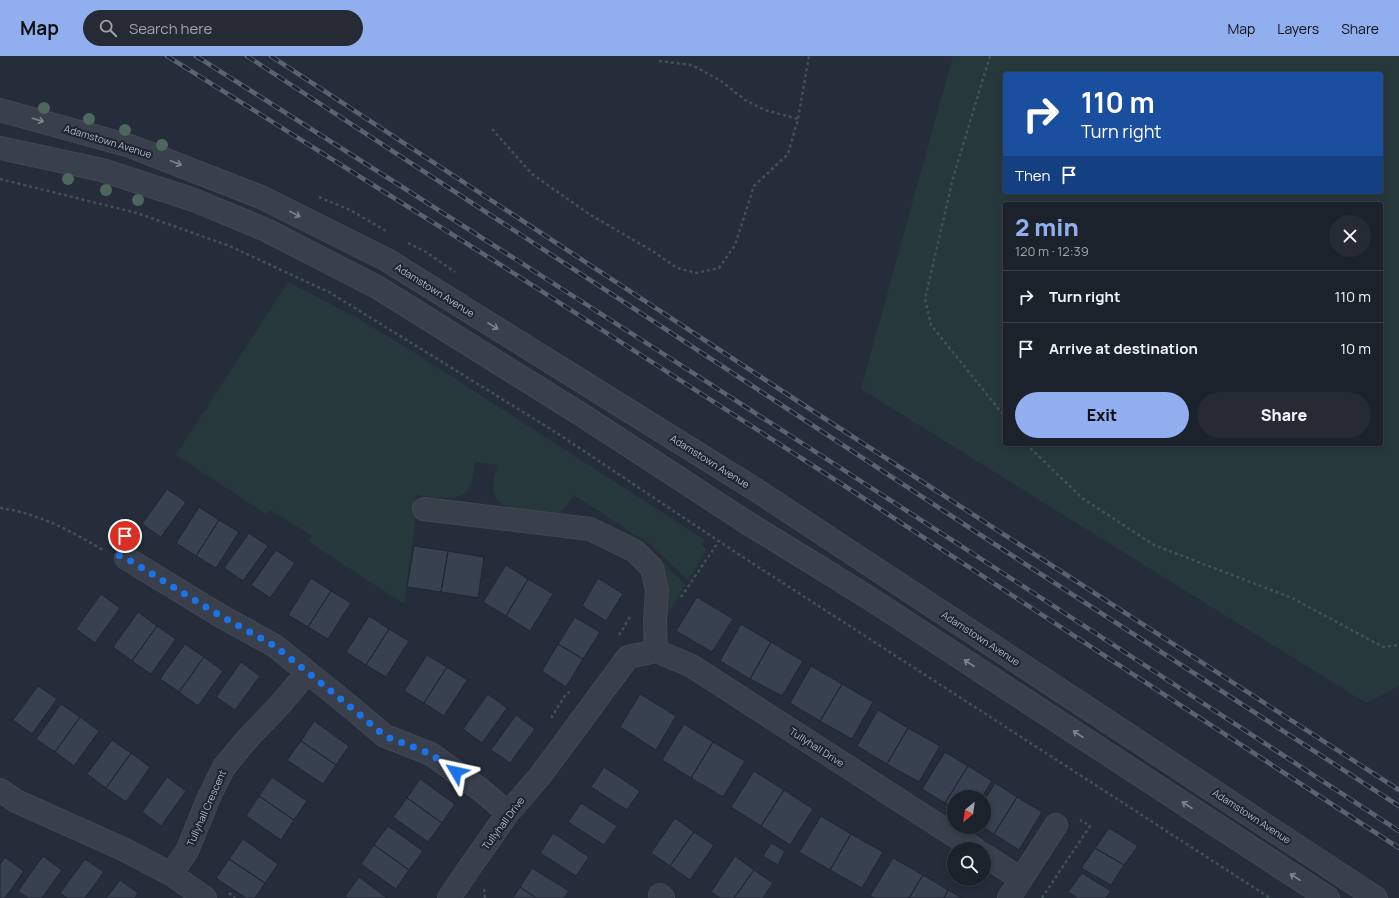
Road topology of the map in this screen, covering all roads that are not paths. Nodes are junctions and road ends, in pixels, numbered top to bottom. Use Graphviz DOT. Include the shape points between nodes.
graph roads {
  1 [pos="0,110"];
  2 [pos="0,148"];
  3 [pos="424,509"];
  4 [pos="126,558"];
  5 [pos="656,651"];
  6 [pos="307,673"];
  7 [pos="0,790"];
  8 [pos="508,813"];
  9 [pos="1056,825"];
  10 [pos="964,842"];
  11 [pos="991,860"];
  12 [pos="171,874"];
  13 [pos="1021,879"];
  14 [pos="214,893"];
  15 [pos="449,898"];
  16 [pos="1009,898"];
  17 [pos="1328,898"];
  18 [pos="1376,898"];
  1 -- 18 [label="street, Adamstown Avenue, one-way" via="130,146 254,194 387,260 753,488"];
  17 -- 2 [label="street, one-way" via="866,596 377,287 266,230 194,200 102,170"];
  3 -- 5 [label="street" via="590,529 634,551 652,568 657,590"];
  4 -- 6 [label="street" via="275,646"];
  5 -- 8 [label="street, Tullyhall Drive" via="628,657 540,776"];
  5 -- 10 [label="street, Tullyhall Drive" via="690,665"];
  6 -- 8 [label="street" via="385,736 431,754"];
  6 -- 12 [label="street, Tullyhall Crescent" via="224,767 187,851"];
  7 -- 12 [label="street" via="16,801 123,849"];
  8 -- 15 [label="street, Tullyhall Drive"];
  9 -- 13 [label="street"];
  11 -- 13 [label="street"];
  12 -- 14 [label="street"];
  13 -- 16 [label="street"];
}
